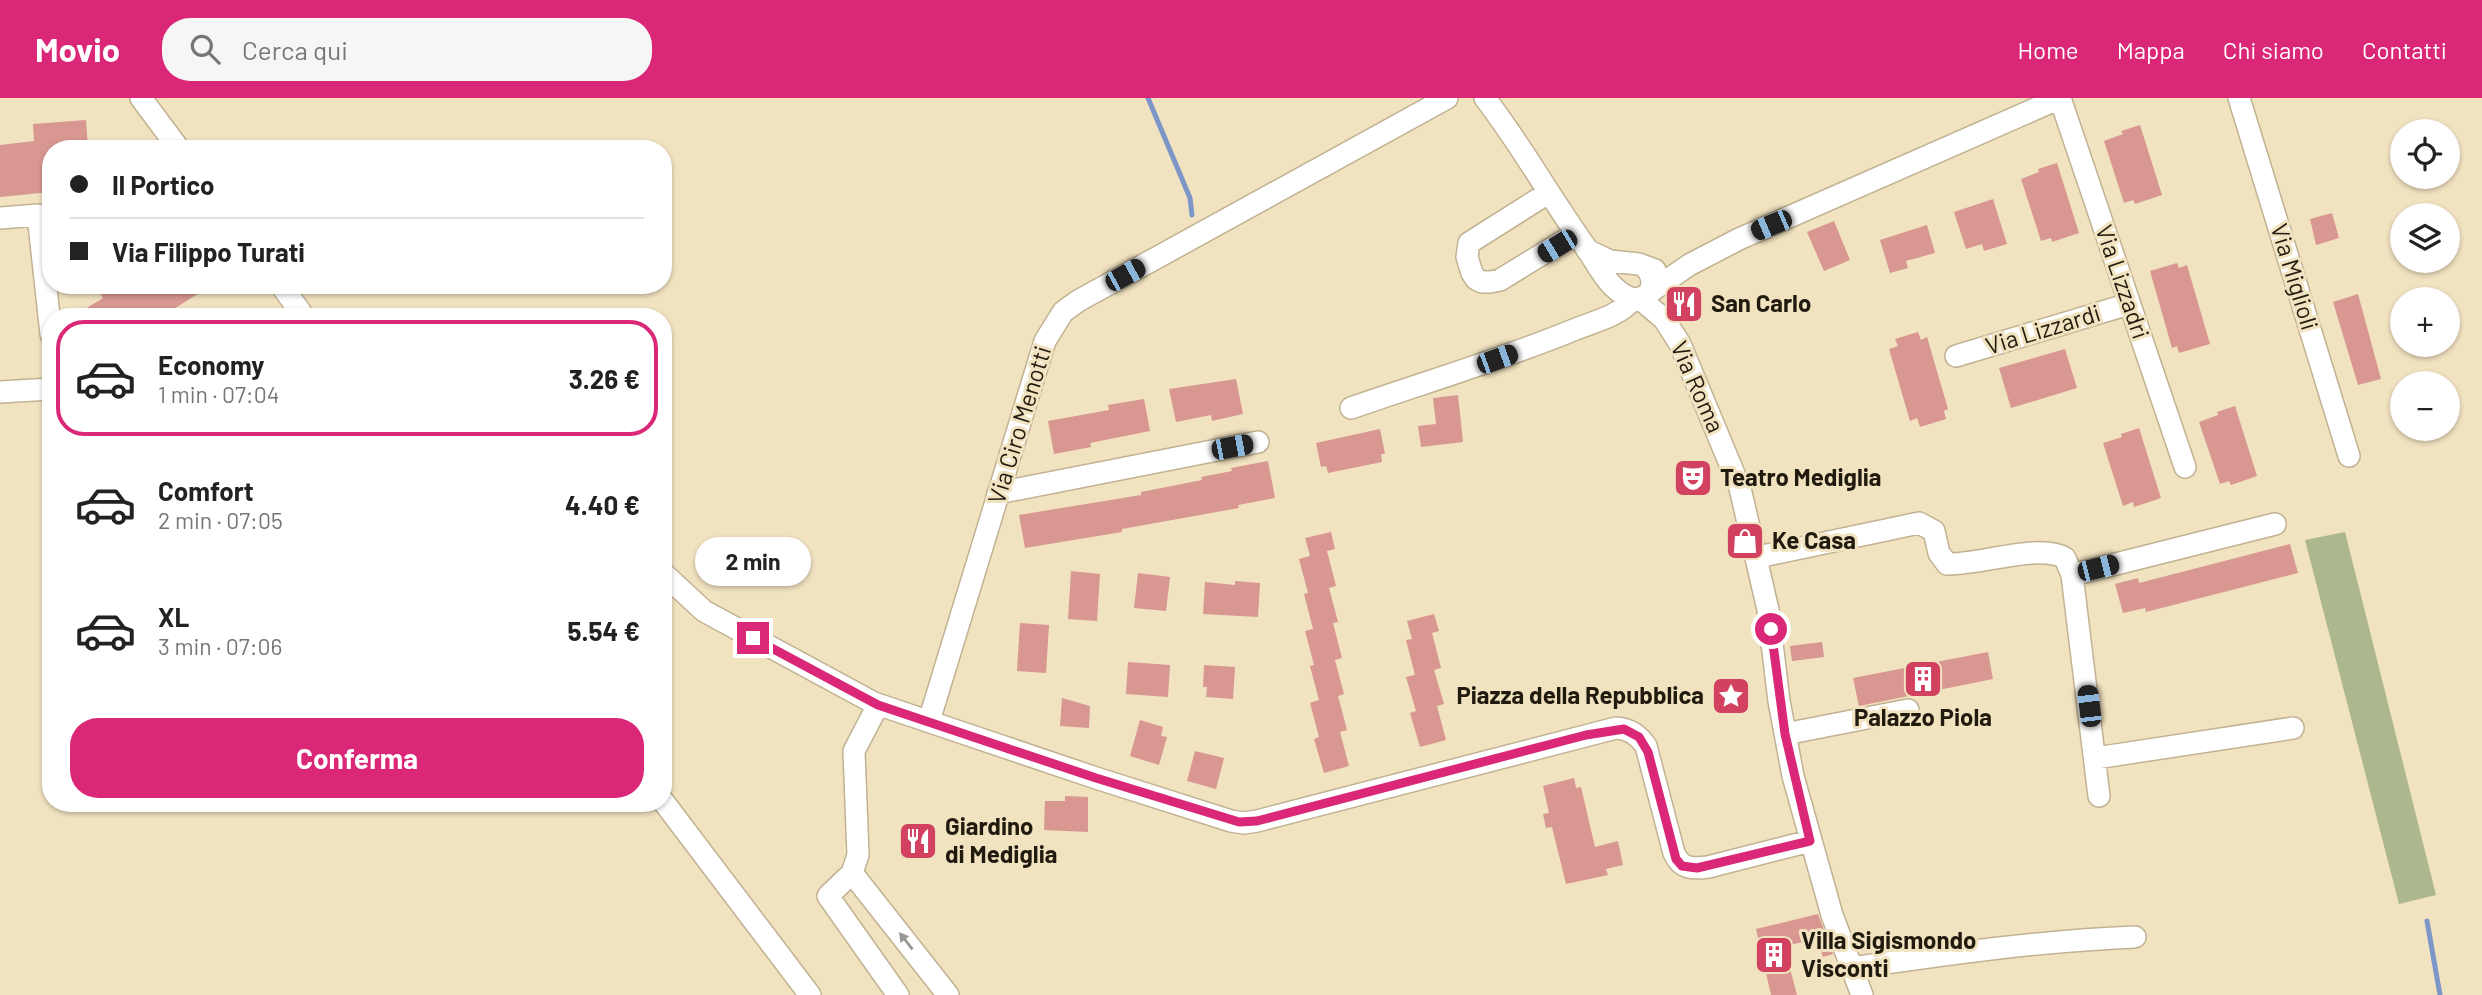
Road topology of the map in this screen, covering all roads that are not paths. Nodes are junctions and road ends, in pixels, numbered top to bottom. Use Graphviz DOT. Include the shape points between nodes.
graph roads {
  1 [pos="141,98"];
  2 [pos="1447,98"];
  3 [pos="1485,98"];
  4 [pos="2060,98"];
  5 [pos="2239,98"];
  6 [pos="172,140"];
  7 [pos="1548,193"];
  8 [pos="0,218"];
  9 [pos="1581,242"];
  10 [pos="42,252"];
  11 [pos="1639,265"];
  12 [pos="1689,265"];
  13 [pos="1635,296"];
  14 [pos="2129,304"];
  15 [pos="1956,356"];
  16 [pos="42,389"];
  17 [pos="0,391"];
  18 [pos="1351,408"];
  19 [pos="1258,442"];
  20 [pos="2349,456"];
  21 [pos="2185,467"];
  22 [pos="998,494"];
  23 [pos="2275,524"];
  24 [pos="1758,557"];
  25 [pos="2072,575"];
  26 [pos="672,581"];
  27 [pos="878,705"];
  28 [pos="1908,710"];
  29 [pos="929,721"];
  30 [pos="2293,728"];
  31 [pos="1785,734"];
  32 [pos="2096,758"];
  33 [pos="2099,796"];
  34 [pos="671,812"];
  35 [pos="1810,841"];
  36 [pos="852,873"];
  37 [pos="2135,937"];
  38 [pos="1852,968"];
  39 [pos="810,995"];
  40 [pos="898,995"];
  41 [pos="948,995"];
  42 [pos="1862,995"];
  1 -- 6 [label="street"];
  2 -- 22 [label="street, Via Ciro Menotti" via="1063,312 1045,341"];
  3 -- 7 [label="street, Via Roma"];
  4 -- 12 [label="street"];
  4 -- 14 [label="street, Via Lizzadri"];
  5 -- 20 [label="street, Via Miglioli"];
  7 -- 9 [label="street, Via Roma"];
  7 -- 9 [label="street" via="1469,243 1467,257 1476,279 1500,280"];
  8 -- 10 [label="street" via="38,215"];
  9 -- 11 [label="street" via="1610,261"];
  9 -- 13 [label="street, Via Roma" via="1602,274"];
  11 -- 12 [label="street" via="1662,270"];
  11 -- 13 [label="street" via="1650,271 1653,280 1651,289"];
  11 -- 13 [label="street" via="1625,267 1618,276 1618,287"];
  12 -- 13 [label="street"];
  13 -- 18 [label="street" via="1613,314 1547,341"];
  13 -- 24 [label="street, Via Roma" via="1664,319 1691,368 1741,488"];
  14 -- 15 [label="street, Via Lizzardi"];
  14 -- 21 [label="street, Via Lizzadri"];
  16 -- 17 [label="street"];
  19 -- 22 [label="street"];
  22 -- 29 [label="street, Via Ciro Menotti"];
  23 -- 25 [label="street"];
  24 -- 25 [label="street" via="1919,523 1934,531 1947,564 2045,551 2065,558"];
  24 -- 31 [label="street, Via Roma"];
  25 -- 32 [label="street"];
  26 -- 27 [label="street" via="704,611"];
  27 -- 29 [label="street"];
  27 -- 36 [label="street" via="854,751 858,855"];
  28 -- 31 [label="street"];
  29 -- 35 [label="street" via="1212,816 1244,822 1624,729 1635,733 1646,746 1674,853 1682,866 1702,868"];
  30 -- 32 [label="street"];
  31 -- 35 [label="street, Via Roma"];
  32 -- 33 [label="street"];
  34 -- 39 [label="street"];
  35 -- 38 [label="street, Via Roma"];
  36 -- 40 [label="street" via="828,896"];
  41 -- 36 [label="street, one-way"];
  37 -- 38 [label="street" via="1977,949"];
  38 -- 42 [label="street, Via Roma"];
}
